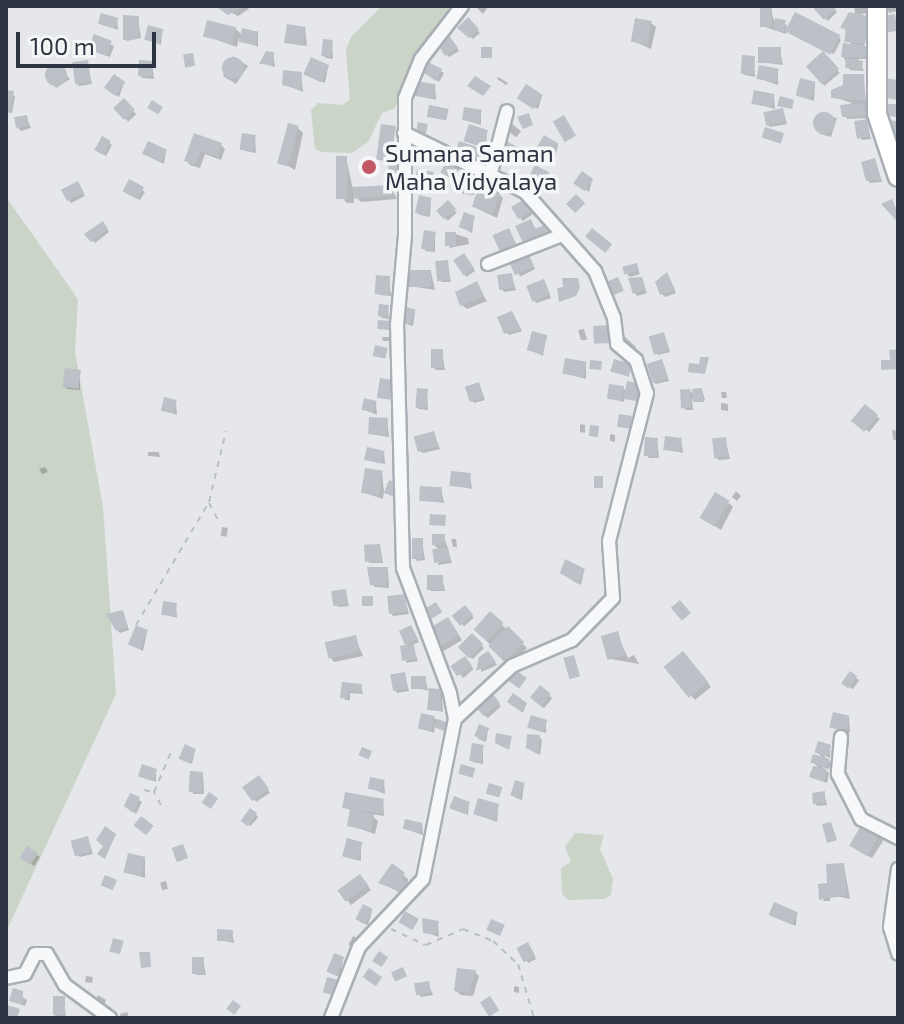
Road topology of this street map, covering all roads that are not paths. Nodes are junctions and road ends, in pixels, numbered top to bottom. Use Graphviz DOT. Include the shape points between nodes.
graph roads {
  1 [pos="462,6"];
  2 [pos="877,6"];
  3 [pos="507,111"];
  4 [pos="404,133"];
  5 [pos="890,141"];
  6 [pos="490,176"];
  7 [pos="898,177"];
  8 [pos="560,236"];
  9 [pos="488,264"];
  10 [pos="455,719"];
  11 [pos="841,737"];
  12 [pos="898,838"];
  13 [pos="898,869"];
  14 [pos="898,954"];
  15 [pos="6,978"];
  16 [pos="110,1018"];
  17 [pos="331,1018"];
  1 -- 4 [label="street" via="421,59 405,98"];
  2 -- 5 [label="highway" via="877,114"];
  3 -- 6 [label="street"];
  4 -- 6 [label="street"];
  4 -- 10 [label="street" via="405,235 397,325 403,568"];
  5 -- 7 [label="highway"];
  6 -- 8 [label="street" via="525,192"];
  8 -- 9 [label="street"];
  8 -- 10 [label="street" via="595,271 614,318 617,344 636,360 647,393 609,541 613,598 572,640 512,666"];
  10 -- 17 [label="street" via="423,879 359,947"];
  11 -- 12 [label="street" via="838,774 861,819"];
  13 -- 14 [label="street" via="890,927"];
  15 -- 16 [label="street" via="25,974 35,954 47,954 65,985"];
}
